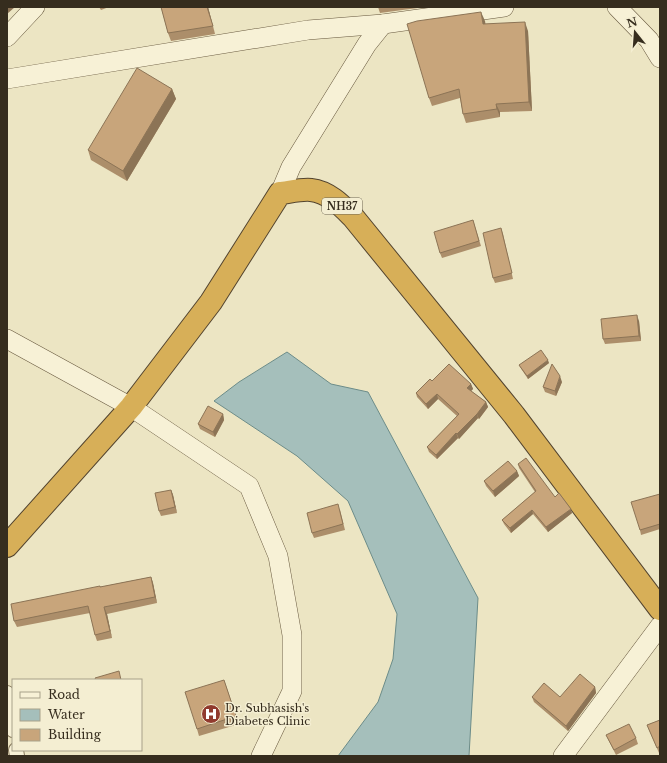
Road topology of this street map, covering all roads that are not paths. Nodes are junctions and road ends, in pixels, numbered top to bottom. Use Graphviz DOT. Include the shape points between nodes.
graph roads {
  1 [pos="35,7"];
  2 [pos="504,7"];
  3 [pos="617,7"];
  4 [pos="383,24"];
  5 [pos="7,37"];
  6 [pos="660,58"];
  7 [pos="7,79"];
  8 [pos="280,193"];
  9 [pos="7,339"];
  10 [pos="131,407"];
  11 [pos="7,546"];
  12 [pos="660,609"];
  13 [pos="660,626"];
  14 [pos="7,693"];
  15 [pos="12,724"];
  16 [pos="261,756"];
  17 [pos="563,756"];
  1 -- 5 [label="street"];
  2 -- 4 [label="street"];
  3 -- 6 [label="street" via="648,40"];
  4 -- 7 [label="street" via="308,30"];
  4 -- 8 [label="street" via="291,167"];
  8 -- 10 [label="highway" via="211,302"];
  8 -- 12 [label="highway, NH37" via="311,190 323,193 338,202 353,218 514,415"];
  9 -- 10 [label="street"];
  10 -- 11 [label="highway"];
  10 -- 16 [label="street" via="249,486 278,556 292,635 292,691"];
  13 -- 17 [label="street"];
  14 -- 15 [label="street"];
}
